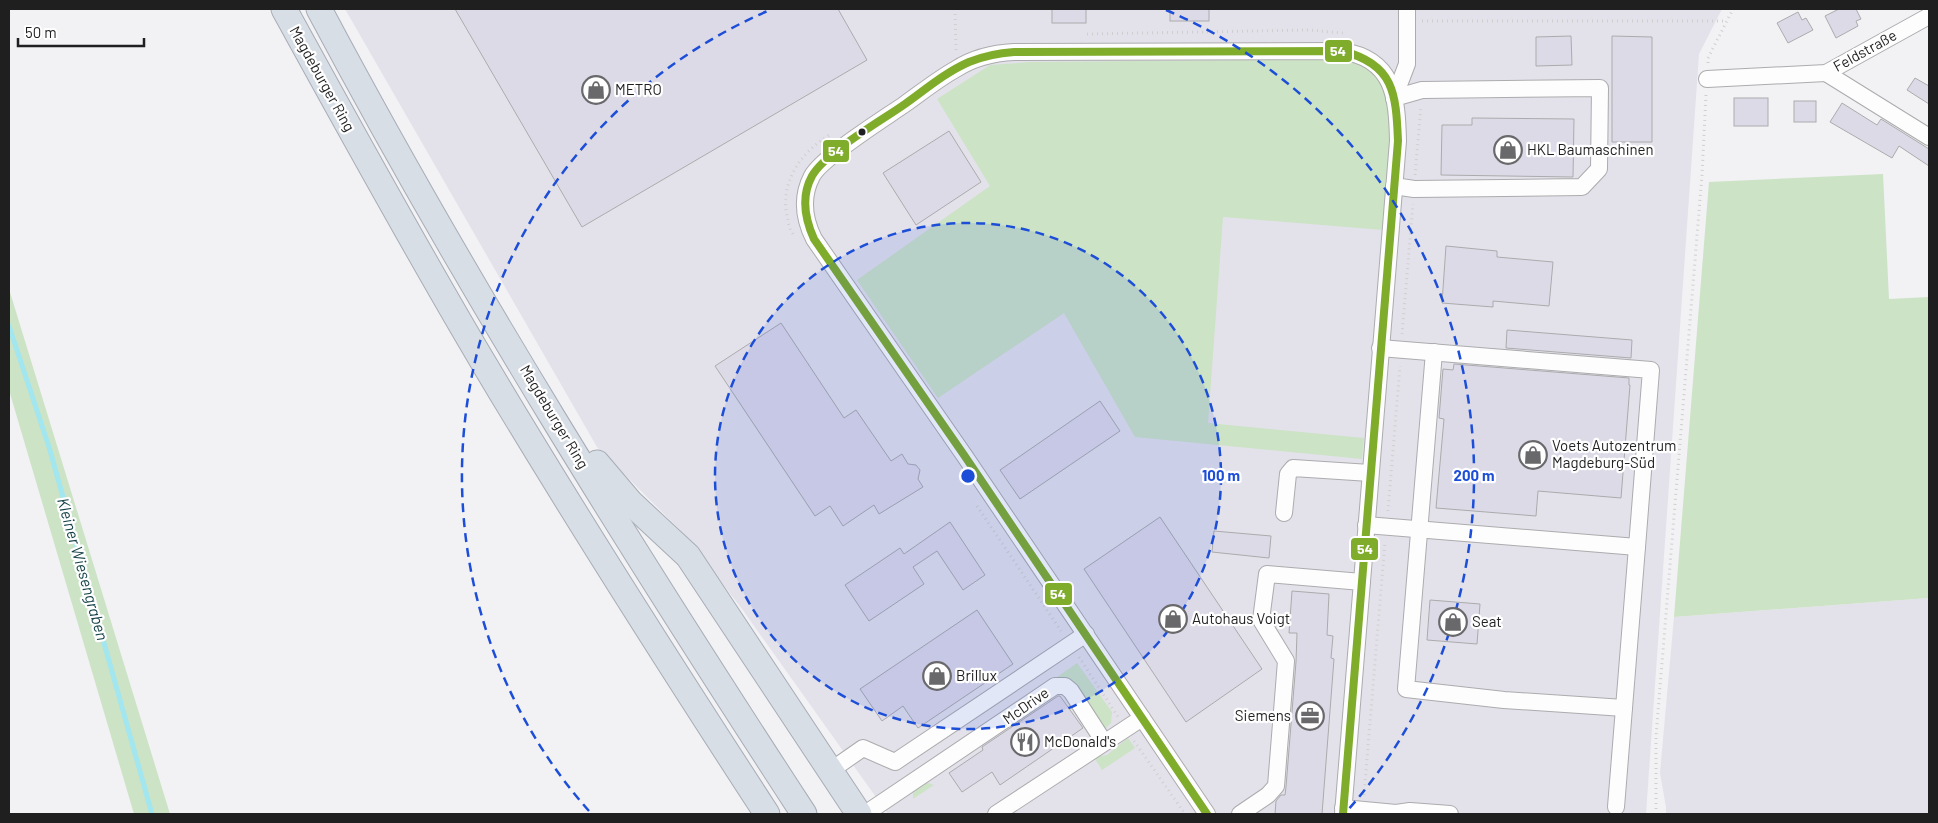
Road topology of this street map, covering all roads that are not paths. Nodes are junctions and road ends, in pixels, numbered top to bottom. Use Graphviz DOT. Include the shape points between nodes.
graph roads {
  1 [pos="284,9"];
  2 [pos="320,9"];
  3 [pos="1407,15"];
  4 [pos="1929,16"];
  5 [pos="1826,73"];
  6 [pos="1707,79"];
  7 [pos="1394,98"];
  8 [pos="1929,137"];
  9 [pos="1394,186"];
  10 [pos="1380,348"];
  11 [pos="1434,352"];
  12 [pos="535,386"];
  13 [pos="1370,473"];
  14 [pos="1284,513"];
  15 [pos="1366,525"];
  16 [pos="1420,529"];
  17 [pos="1637,547"];
  18 [pos="1362,582"];
  19 [pos="1086,634"];
  20 [pos="1624,708"];
  21 [pos="1142,718"];
  22 [pos="1104,742"];
  23 [pos="830,771"];
  24 [pos="1616,806"];
  25 [pos="1343,811"];
  26 [pos="766,814"];
  27 [pos="804,814"];
  28 [pos="859,814"];
  29 [pos="865,814"];
  30 [pos="996,814"];
  31 [pos="1207,814"];
  32 [pos="1240,814"];
  33 [pos="1396,814"];
  34 [pos="1450,814"];
  1 -- 26 [label="highway, Magdeburger Ring" via="410,238 484,364 615,579"];
  2 -- 12 [label="highway, Magdeburger Ring" via="467,273"];
  3 -- 7 [label="street" via="1407,64"];
  4 -- 5 [label="street, Feldstraße"];
  5 -- 6 [label="street, Feldstraße"];
  5 -- 8 [label="street"];
  7 -- 9 [label="street" via="1398,141"];
  7 -- 9 [label="street" via="1422,90 1600,88 1599,169 1582,187 1414,189"];
  7 -- 19 [label="street" via="1390,83 1372,61 1359,54 1342,52 1003,53 953,62 818,167 811,178 806,191 805,211 814,239"];
  9 -- 10 [label="street"];
  10 -- 11 [label="street"];
  10 -- 13 [label="street"];
  11 -- 16 [label="street"];
  11 -- 17 [label="street" via="1651,370"];
  12 -- 23 [label="highway" via="568,417 619,491 688,556"];
  12 -- 27 [label="highway, Magdeburger Ring" via="716,680"];
  13 -- 14 [label="street" via="1293,468 1288,474"];
  13 -- 15 [label="street"];
  15 -- 16 [label="street"];
  15 -- 18 [label="street"];
  16 -- 17 [label="street"];
  16 -- 20 [label="street" via="1406,689"];
  17 -- 20 [label="street"];
  18 -- 25 [label="street"];
  18 -- 32 [label="street" via="1267,574 1261,620 1286,661 1276,786"];
  19 -- 21 [label="street"];
  19 -- 23 [label="street" via="895,762 863,748"];
  20 -- 24 [label="street"];
  21 -- 22 [label="street"];
  21 -- 31 [label="street"];
  22 -- 29 [label="street, McDrive" via="1072,691 1065,686 1057,686"];
  22 -- 30 [label="street"];
  23 -- 28 [label="highway"];
  25 -- 33 [label="street"];
  33 -- 34 [label="street" via="1410,811"];
}
